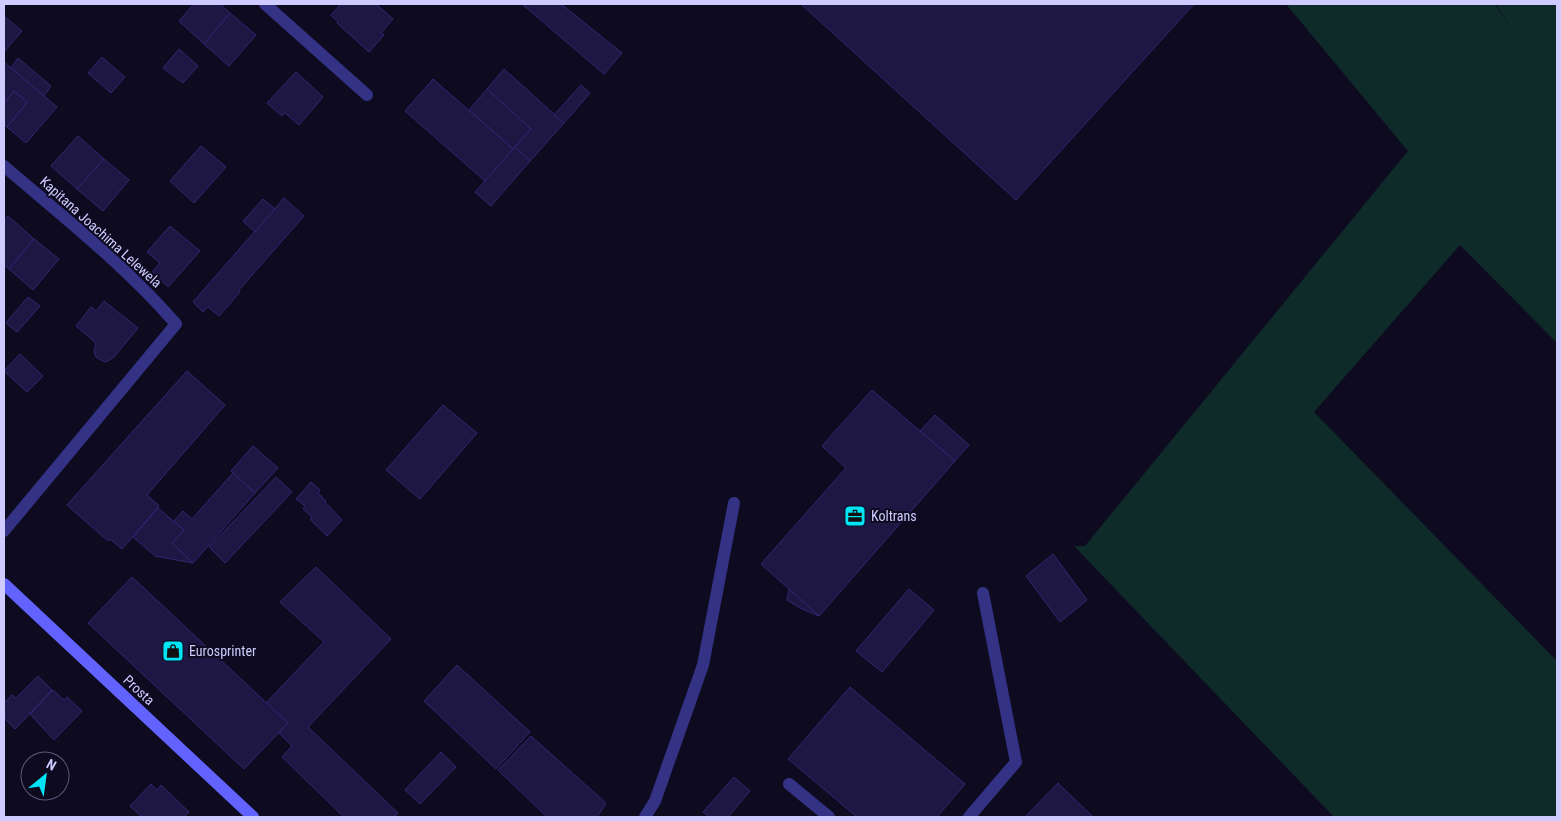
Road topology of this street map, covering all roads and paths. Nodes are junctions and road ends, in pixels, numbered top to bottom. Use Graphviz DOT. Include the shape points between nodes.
graph roads {
  1 [pos="265,4"];
  2 [pos="367,95"];
  3 [pos="4,166"];
  4 [pos="734,503"];
  5 [pos="4,531"];
  6 [pos="4,584"];
  7 [pos="983,593"];
  8 [pos="789,784"];
  9 [pos="253,817"];
  10 [pos="645,817"];
  11 [pos="829,817"];
  12 [pos="969,817"];
  1 -- 2 [label="street"];
  3 -- 5 [label="street, Kapitana Joachima Lelewela" via="101,250 176,324"];
  4 -- 10 [label="street" via="703,665 655,801"];
  6 -- 9 [label="main road, Prosta"];
  7 -- 12 [label="street" via="1016,762"];
  8 -- 11 [label="street"];
}
